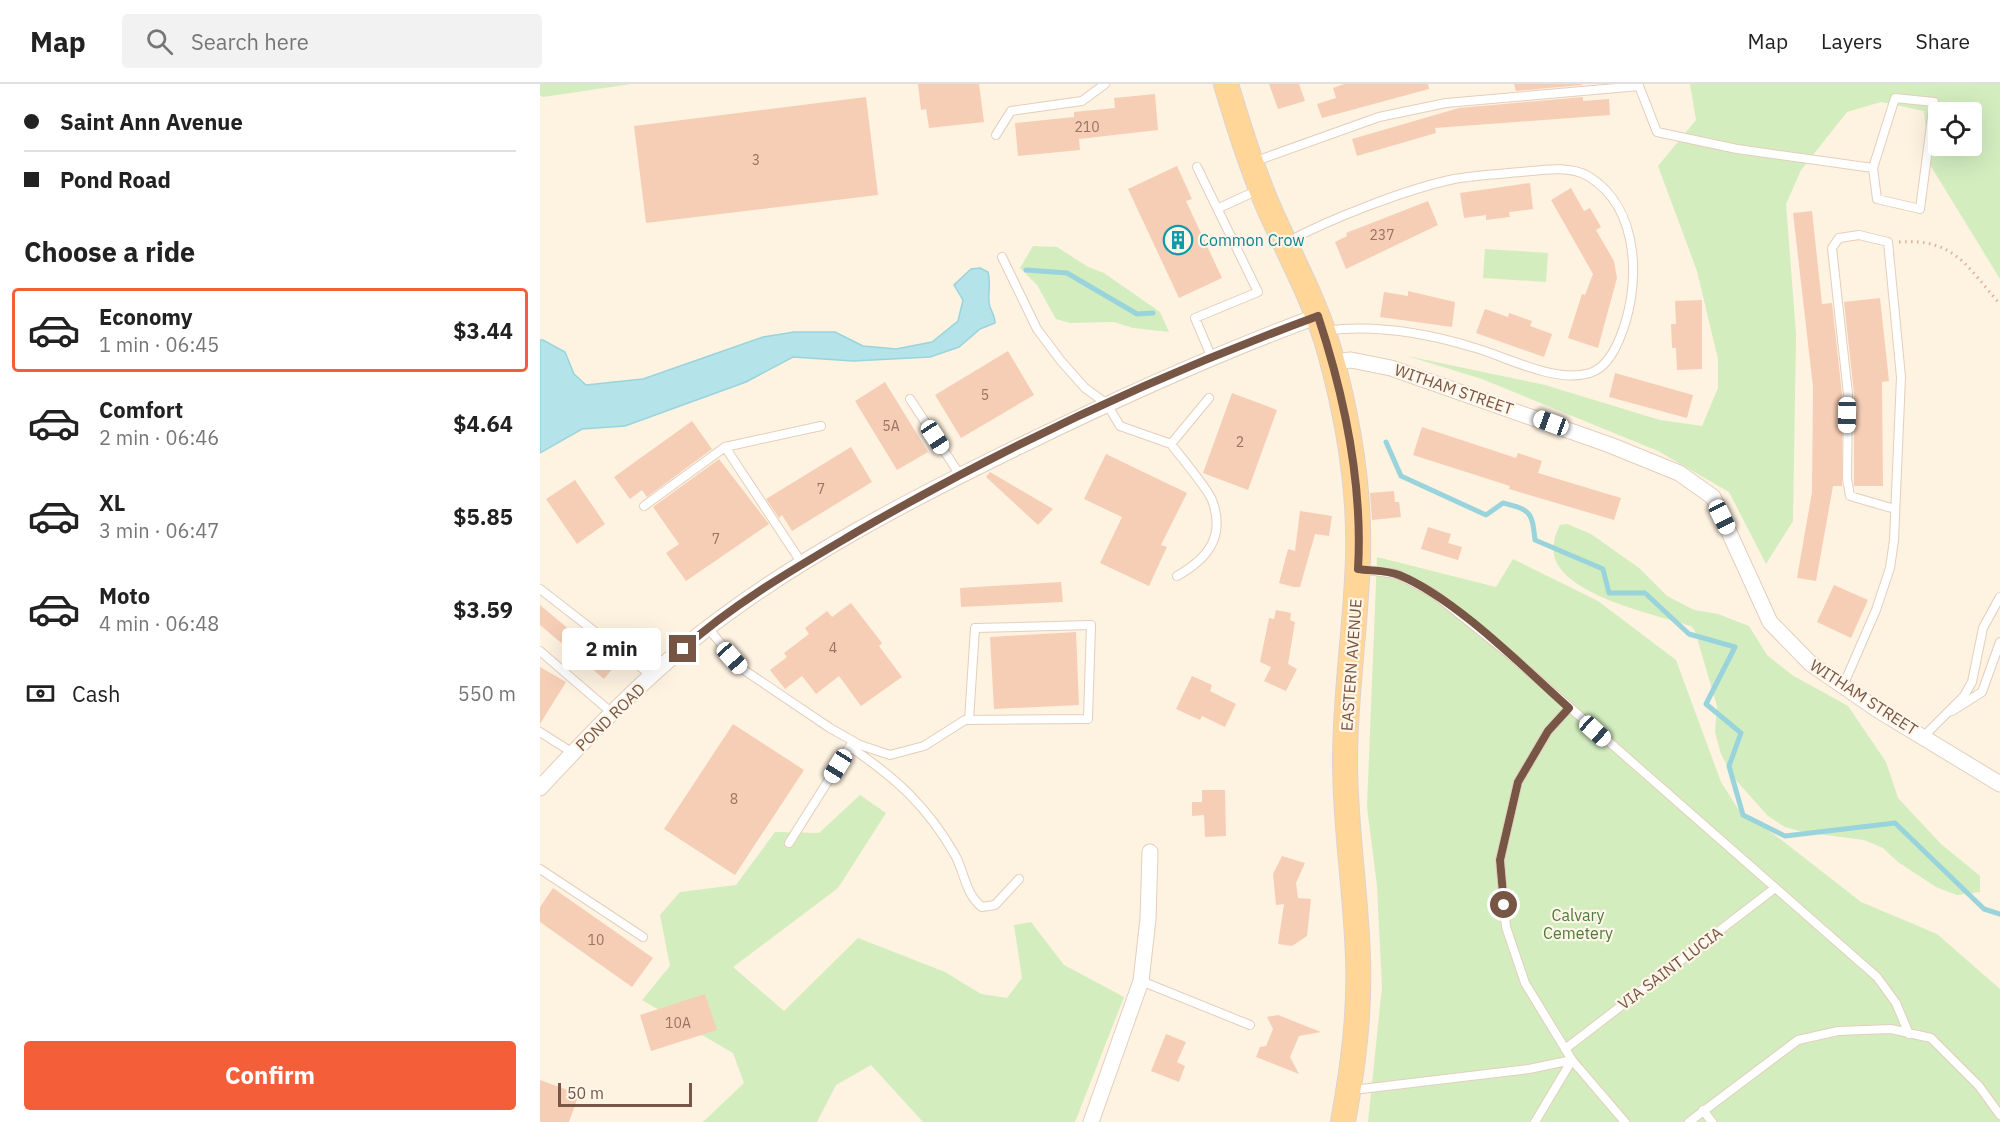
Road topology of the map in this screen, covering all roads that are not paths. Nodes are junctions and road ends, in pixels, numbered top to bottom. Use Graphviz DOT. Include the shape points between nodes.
graph roads {
  1 [pos="1105,84"];
  2 [pos="1226,84"];
  3 [pos="996,135"];
  4 [pos="1252,163"];
  5 [pos="1197,167"];
  6 [pos="1873,168"];
  7 [pos="1262,188"];
  8 [pos="1219,208"];
  9 [pos="1285,243"];
  10 [pos="1002,257"];
  11 [pos="1320,323"];
  12 [pos="1211,356"];
  13 [pos="1332,362"];
  14 [pos="1209,398"];
  15 [pos="910,399"];
  16 [pos="1107,404"];
  17 [pos="821,426"];
  18 [pos="1171,444"];
  19 [pos="725,447"];
  20 [pos="960,475"];
  21 [pos="644,506"];
  22 [pos="1895,509"];
  23 [pos="802,565"];
  24 [pos="1358,569"];
  25 [pos="1177,576"];
  26 [pos="540,589"];
  27 [pos="2000,597"];
  28 [pos="708,628"];
  29 [pos="2000,642"];
  30 [pos="540,651"];
  31 [pos="653,676"];
  32 [pos="1843,686"];
  33 [pos="1569,708"];
  34 [pos="613,714"];
  35 [pos="1945,715"];
  36 [pos="969,720"];
  37 [pos="540,732"];
  38 [pos="1924,736"];
  39 [pos="851,744"];
  40 [pos="573,753"];
  41 [pos="2000,784"];
  42 [pos="540,788"];
  43 [pos="789,843"];
  44 [pos="1150,852"];
  45 [pos="540,869"];
  46 [pos="1019,879"];
  47 [pos="1775,888"];
  48 [pos="643,937"];
  49 [pos="1141,981"];
  50 [pos="1250,1025"];
  51 [pos="1909,1034"];
  52 [pos="1565,1049"];
  53 [pos="1572,1060"];
  54 [pos="1348,1090"];
  55 [pos="1703,1110"];
  56 [pos="2000,1116"];
  57 [pos="1090,1122"];
  58 [pos="1343,1122"];
  59 [pos="1535,1122"];
  60 [pos="1624,1122"];
  61 [pos="1689,1122"];
  62 [pos="1713,1122"];
  1 -- 3 [label="lane" via="1082,101 1011,111"];
  2 -- 4 [label="main road, EASTERN AVENUE"];
  4 -- 6 [label="lane" via="1379,117 1446,103 1639,86 1657,132 1737,149"];
  4 -- 7 [label="main road, EASTERN AVENUE"];
  5 -- 8 [label="lane"];
  6 -- 6 [label="lane" via="1877,199 1920,209 1934,102 1895,98"];
  7 -- 8 [label="lane"];
  7 -- 9 [label="main road, EASTERN AVENUE"];
  8 -- 12 [label="lane" via="1258,292 1195,318"];
  9 -- 11 [label="main road, EASTERN AVENUE"];
  9 -- 11 [label="lane" via="1354,213 1454,179 1553,169 1587,175 1606,191 1617,206 1633,254 1634,275 1625,325 1602,368 1588,374 1528,367 1473,347 1414,333"];
  10 -- 16 [label="lane" via="1036,329 1085,388"];
  11 -- 12 [label="street, POND ROAD"];
  11 -- 13 [label="main road, EASTERN AVENUE"];
  12 -- 16 [label="street, POND ROAD"];
  13 -- 24 [label="main road, EASTERN AVENUE" via="1351,455"];
  13 -- 32 [label="street, WITHAM STREET" via="1351,360 1391,368 1679,473 1713,497 1770,622 1811,664"];
  14 -- 18 [label="lane"];
  15 -- 20 [label="lane"];
  16 -- 18 [label="lane" via="1120,426"];
  16 -- 20 [label="street, POND ROAD"];
  17 -- 19 [label="lane"];
  18 -- 25 [label="lane" via="1212,499 1216,519 1212,548 1199,563"];
  19 -- 21 [label="lane"];
  19 -- 23 [label="lane"];
  20 -- 23 [label="street, POND ROAD"];
  22 -- 22 [label="lane" via="1901,377 1888,242 1858,235 1839,238 1832,248 1848,394 1850,496"];
  22 -- 32 [label="lane" via="1890,568"];
  23 -- 28 [label="street, POND ROAD"];
  24 -- 33 [label="lane" via="1396,574 1433,593"];
  24 -- 54 [label="main road, EASTERN AVENUE" via="1345,758 1359,1006"];
  26 -- 31 [label="lane"];
  27 -- 35 [label="lane" via="1983,628 1971,682 1964,696"];
  28 -- 31 [label="street, POND ROAD"];
  28 -- 39 [label="lane" via="741,668"];
  29 -- 35 [label="lane" via="1982,692"];
  30 -- 34 [label="lane"];
  31 -- 34 [label="street, POND ROAD"];
  32 -- 38 [label="street, WITHAM STREET"];
  33 -- 47 [label="lane"];
  33 -- 52 [label="lane" via="1548,731 1518,782 1500,860 1506,927 1525,983"];
  34 -- 40 [label="street, POND ROAD"];
  35 -- 38 [label="lane"];
  36 -- 36 [label="lane" via="1088,718 1091,625 975,628"];
  36 -- 39 [label="lane" via="924,746 890,755"];
  37 -- 40 [label="lane"];
  38 -- 41 [label="street, WITHAM STREET"];
  39 -- 43 [label="lane"];
  39 -- 46 [label="lane" via="890,774 931,818 956,857 966,888 982,907 995,905"];
  40 -- 42 [label="street, POND ROAD"];
  44 -- 49 [label="street"];
  45 -- 48 [label="lane"];
  47 -- 51 [label="lane" via="1877,978 1896,1003"];
  47 -- 52 [label="lane, VIA SAINT LUCIA"];
  49 -- 50 [label="lane"];
  49 -- 57 [label="street"];
  51 -- 55 [label="lane" via="1891,1029 1838,1031 1798,1040"];
  51 -- 56 [label="lane" via="1931,1038 1979,1086"];
  52 -- 53 [label="lane"];
  53 -- 54 [label="lane" via="1529,1069"];
  53 -- 59 [label="lane"];
  53 -- 60 [label="lane"];
  54 -- 58 [label="main road, EASTERN AVENUE"];
  55 -- 61 [label="lane"];
  55 -- 62 [label="lane"];
}
